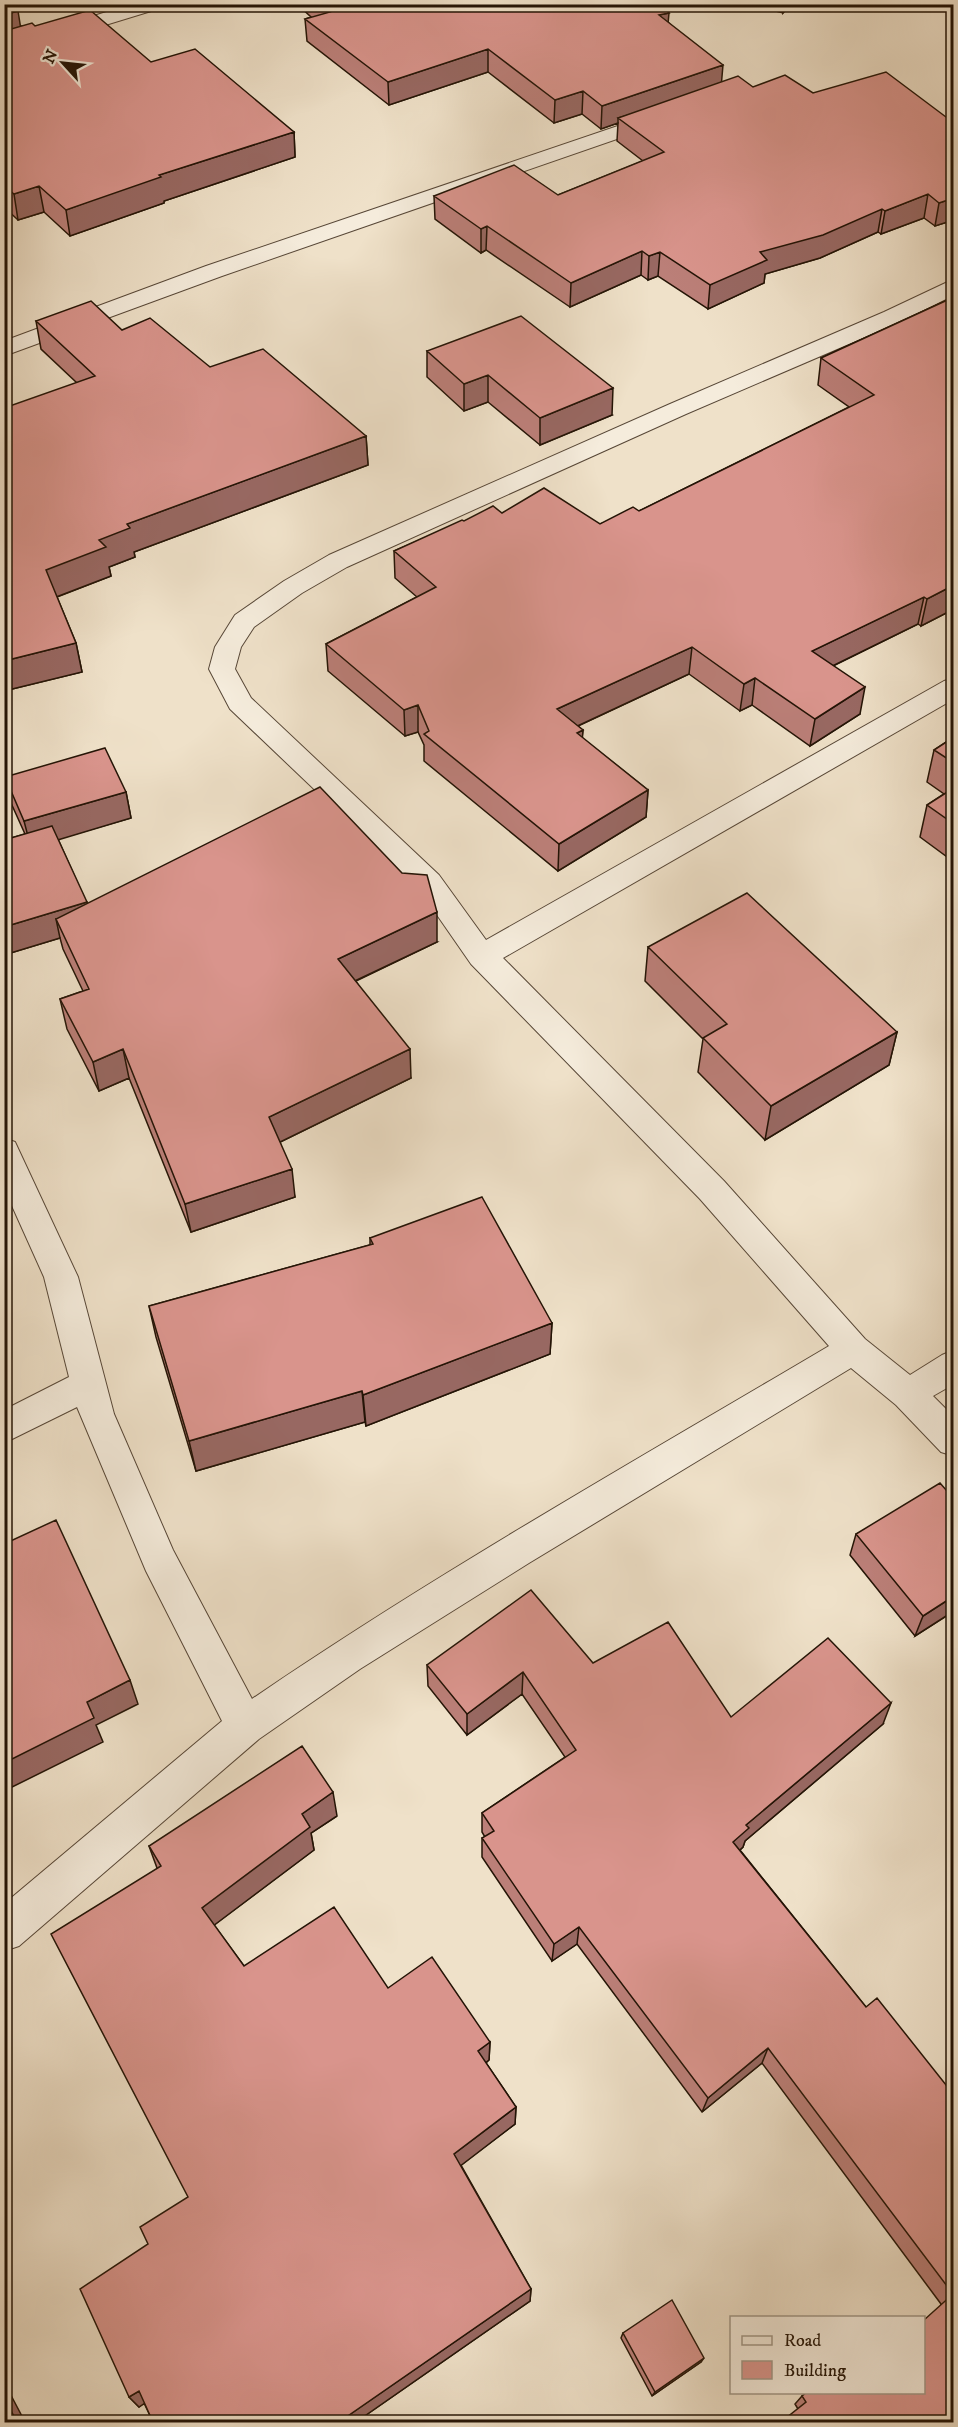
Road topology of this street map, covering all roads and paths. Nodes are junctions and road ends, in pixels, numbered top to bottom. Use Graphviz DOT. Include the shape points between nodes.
graph roads {
  1 [pos="154,4"];
  2 [pos="4,50"];
  3 [pos="683,109"];
  4 [pos="954,286"];
  5 [pos="4,349"];
  6 [pos="954,687"];
  7 [pos="482,956"];
  8 [pos="4,1151"];
  9 [pos="853,1349"];
  10 [pos="954,1365"];
  11 [pos="87,1385"];
  12 [pos="908,1394"];
  13 [pos="4,1428"];
  14 [pos="954,1441"];
  15 [pos="245,1726"];
  16 [pos="4,1931"];
  1 -- 2 [label="street"];
  3 -- 5 [label="street" via="214,271"];
  4 -- 7 [label="street" via="892,317 338,561 244,621 228,647 222,669 240,703 429,882"];
  6 -- 7 [label="street"];
  7 -- 9 [label="street" via="712,1190"];
  8 -- 11 [label="street" via="61,1277"];
  9 -- 12 [label="street"];
  9 -- 15 [label="street" via="516,1551 347,1656"];
  10 -- 12 [label="street"];
  11 -- 13 [label="street"];
  11 -- 15 [label="street" via="159,1558"];
  12 -- 14 [label="street"];
  15 -- 16 [label="street"];
}
